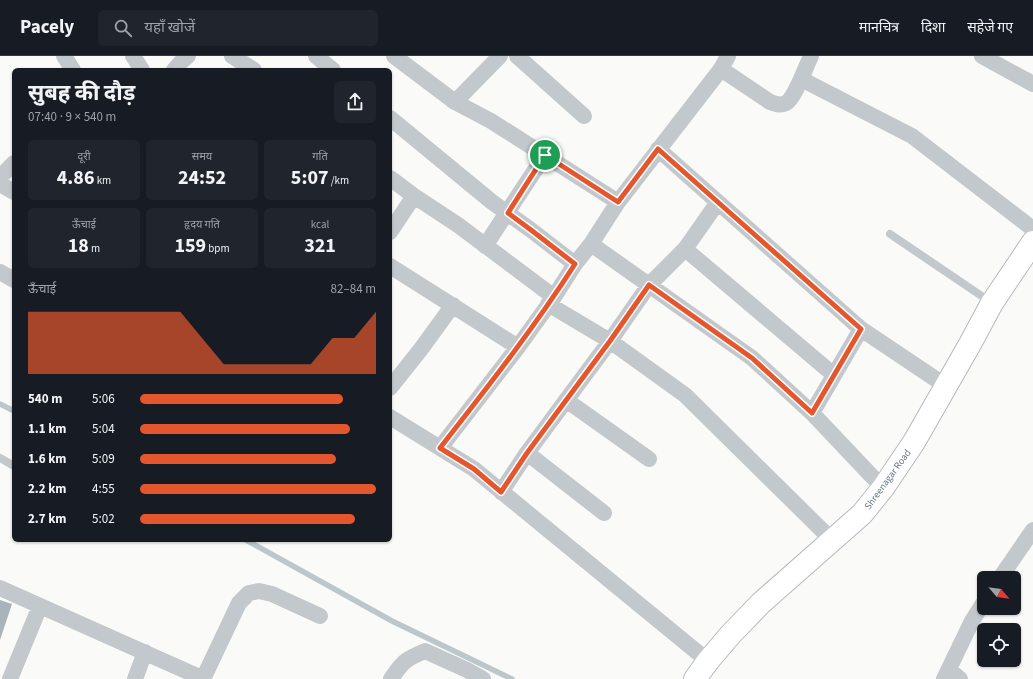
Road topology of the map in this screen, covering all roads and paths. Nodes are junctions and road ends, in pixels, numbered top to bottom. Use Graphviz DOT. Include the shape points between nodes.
graph roads {
  1 [pos="64,56"];
  2 [pos="133,56"];
  3 [pos="188,56"];
  4 [pos="316,56"];
  5 [pos="394,56"];
  6 [pos="500,56"];
  7 [pos="517,56"];
  8 [pos="811,56"];
  9 [pos="982,56"];
  10 [pos="724,62"];
  11 [pos="72,68"];
  12 [pos="141,68"];
  13 [pos="176,68"];
  14 [pos="330,68"];
  15 [pos="801,79"];
  16 [pos="1033,84"];
  17 [pos="455,102"];
  18 [pos="584,116"];
  19 [pos="392,120"];
  20 [pos="658,149"];
  21 [pos="545,155"];
  22 [pos="12,164"];
  23 [pos="0,177"];
  24 [pos="392,180"];
  25 [pos="0,184"];
  26 [pos="12,191"];
  27 [pos="414,196"];
  28 [pos="618,202"];
  29 [pos="718,202"];
  30 [pos="508,213"];
  31 [pos="392,229"];
  32 [pos="1033,229"];
  33 [pos="890,234"];
  34 [pos="1033,242"];
  35 [pos="590,244"];
  36 [pos="485,246"];
  37 [pos="684,249"];
  38 [pos="575,264"];
  39 [pos="392,267"];
  40 [pos="0,272"];
  41 [pos="12,279"];
  42 [pos="649,285"];
  43 [pos="551,300"];
  44 [pos="992,303"];
  45 [pos="453,305"];
  46 [pos="861,329"];
  47 [pos="610,341"];
  48 [pos="518,347"];
  49 [pos="834,375"];
  50 [pos="392,385"];
  51 [pos="946,386"];
  52 [pos="566,400"];
  53 [pos="812,413"];
  54 [pos="392,418"];
  55 [pos="440,448"];
  56 [pos="527,453"];
  57 [pos="0,458"];
  58 [pos="649,459"];
  59 [pos="12,465"];
  60 [pos="883,488"];
  61 [pos="501,492"];
  62 [pos="604,513"];
  63 [pos="1033,530"];
  64 [pos="833,541"];
  65 [pos="1005,571"];
  66 [pos="0,588"];
  67 [pos="40,606"];
  68 [pos="977,613"];
  69 [pos="320,616"];
  70 [pos="145,652"];
  71 [pos="708,661"];
  72 [pos="951,676"];
  73 [pos="10,679"];
  74 [pos="135,679"];
  75 [pos="204,679"];
  76 [pos="391,679"];
  77 [pos="483,679"];
  78 [pos="695,679"];
  1 -- 11 [label="street"];
  2 -- 12 [label="street"];
  3 -- 13 [label="street"];
  4 -- 14 [label="street"];
  5 -- 17 [label="street"];
  6 -- 17 [label="street"];
  7 -- 18 [label="street"];
  8 -- 15 [label="street"];
  9 -- 16 [label="street"];
  10 -- 15 [label="street" via="770,102 779,105 791,98"];
  10 -- 20 [label="street"];
  15 -- 32 [label="street" via="912,136"];
  17 -- 21 [label="street"];
  19 -- 30 [label="street"];
  20 -- 28 [label="street"];
  20 -- 29 [label="street"];
  21 -- 28 [label="street"];
  21 -- 30 [label="street"];
  22 -- 23 [label="street"];
  24 -- 27 [label="street"];
  25 -- 26 [label="street"];
  27 -- 31 [label="street"];
  27 -- 36 [label="street"];
  28 -- 35 [label="street"];
  29 -- 37 [label="street"];
  29 -- 46 [label="street"];
  30 -- 36 [label="street"];
  30 -- 38 [label="street"];
  33 -- 44 [label="lane"];
  34 -- 44 [label="highway, Shreenagar Road"];
  35 -- 38 [label="street"];
  35 -- 42 [label="street"];
  36 -- 43 [label="street"];
  37 -- 42 [label="street"];
  37 -- 49 [label="street"];
  38 -- 43 [label="street"];
  39 -- 45 [label="street"];
  40 -- 41 [label="street"];
  42 -- 47 [label="street"];
  42 -- 53 [label="street" via="752,358"];
  43 -- 47 [label="street"];
  43 -- 48 [label="street"];
  44 -- 51 [label="highway, Shreenagar Road"];
  45 -- 48 [label="street"];
  45 -- 50 [label="street"];
  46 -- 49 [label="street"];
  46 -- 51 [label="street"];
  47 -- 52 [label="street"];
  47 -- 64 [label="street" via="685,395"];
  48 -- 55 [label="street"];
  49 -- 53 [label="street"];
  51 -- 60 [label="highway, Shreenagar Road" via="914,442"];
  52 -- 56 [label="street"];
  52 -- 58 [label="street"];
  53 -- 60 [label="street"];
  54 -- 55 [label="street"];
  55 -- 61 [label="street" via="474,469"];
  56 -- 61 [label="street"];
  56 -- 62 [label="street"];
  57 -- 59 [label="lane"];
  60 -- 64 [label="highway, Shreenagar Road" via="862,514"];
  61 -- 71 [label="street"];
  63 -- 65 [label="street"];
  64 -- 71 [label="highway, Shreenagar Road" via="761,603"];
  66 -- 67 [label="street"];
  67 -- 70 [label="street"];
  67 -- 73 [label="street"];
  68 -- 72 [label="street"];
  69 -- 75 [label="street" via="272,594 259,591 249,593 239,603"];
  70 -- 74 [label="street"];
  70 -- 75 [label="street"];
  71 -- 78 [label="highway, Shreenagar Road"];
  76 -- 77 [label="street" via="402,663 425,651"];
}
